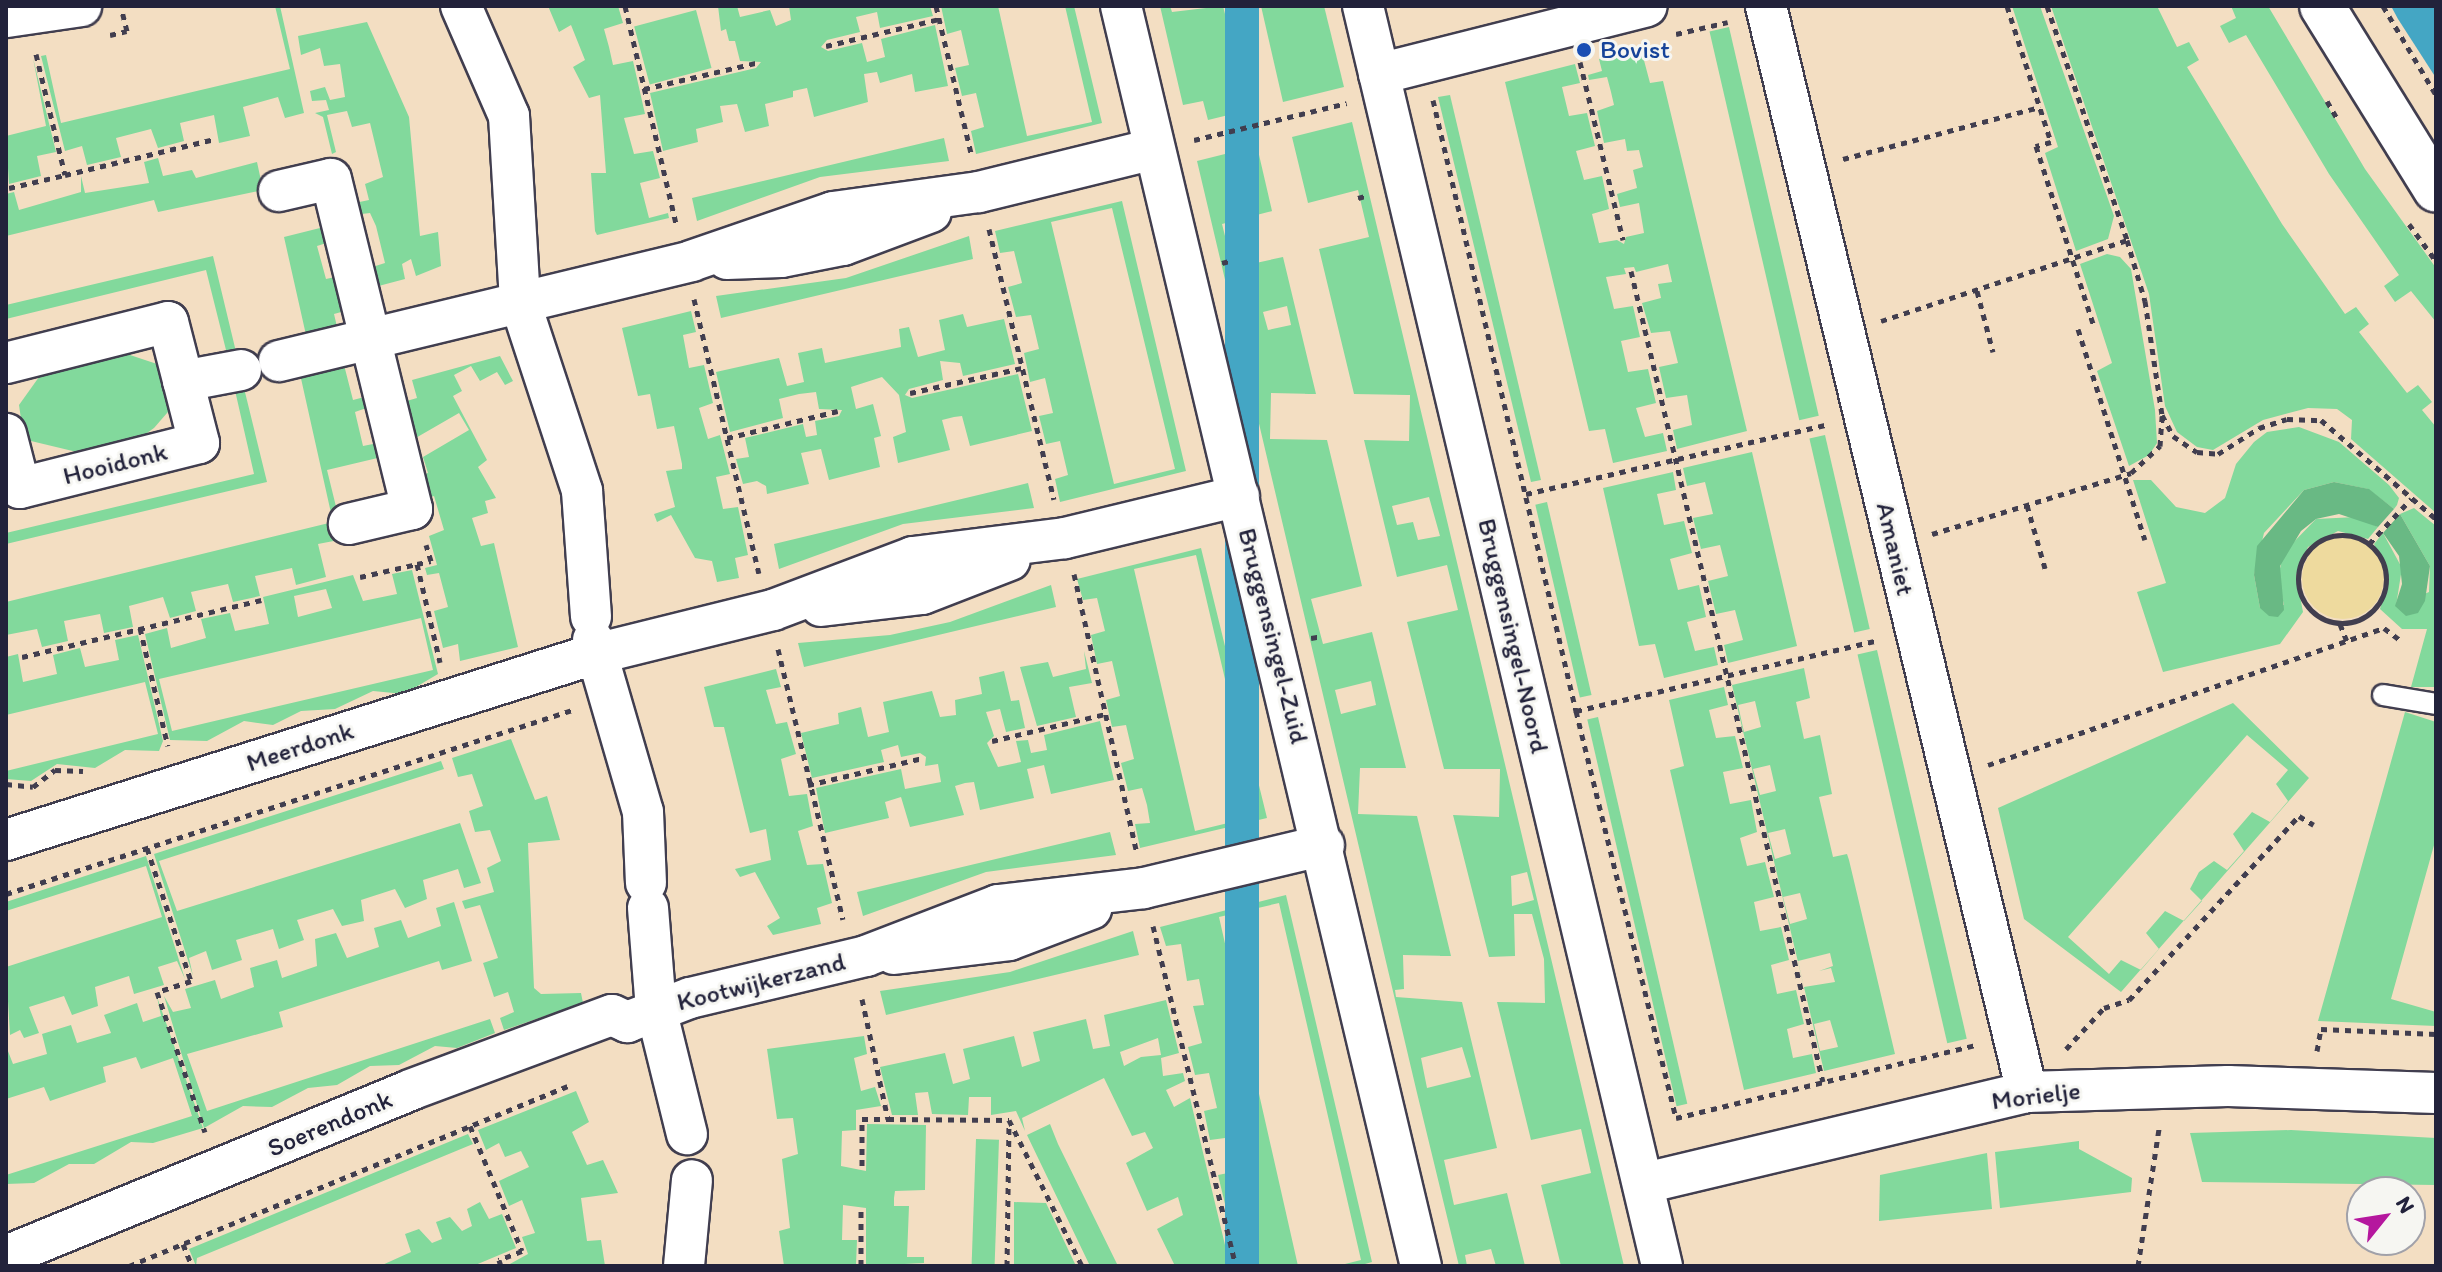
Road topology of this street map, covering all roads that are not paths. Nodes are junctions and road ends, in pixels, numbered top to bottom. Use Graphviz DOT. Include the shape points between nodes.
graph roads {
  1 [pos="81,6"];
  2 [pos="461,6"];
  3 [pos="1121,6"];
  4 [pos="1363,6"];
  5 [pos="1766,6"];
  6 [pos="2322,6"];
  7 [pos="6,17"];
  8 [pos="1659,21"];
  9 [pos="1381,85"];
  10 [pos="1154,149"];
  11 [pos="2436,190"];
  12 [pos="279,191"];
  13 [pos="520,302"];
  14 [pos="371,339"];
  15 [pos="279,361"];
  16 [pos="6,363"];
  17 [pos="241,370"];
  18 [pos="183,381"];
  19 [pos="6,436"];
  20 [pos="1239,496"];
  21 [pos="349,524"];
  22 [pos="585,644"];
  23 [pos="2383,695"];
  24 [pos="2436,704"];
  25 [pos="6,840"];
  26 [pos="1324,845"];
  27 [pos="656,1009"];
  28 [pos="2027,1092"];
  29 [pos="2436,1093"];
  30 [pos="687,1134"];
  31 [pos="692,1180"];
  32 [pos="1645,1183"];
  33 [pos="6,1256"];
  34 [pos="684,1266"];
  35 [pos="1421,1266"];
  36 [pos="1662,1266"];
  1 -- 7 [label="street"];
  2 -- 13 [label="street" via="509,116"];
  3 -- 10 [label="street, Bruggensingel-Zuid"];
  4 -- 9 [label="street, Bruggensingel-Noord"];
  5 -- 28 [label="street, Amaniet"];
  6 -- 11 [label="street"];
  8 -- 9 [label="street"];
  9 -- 32 [label="street, Bruggensingel-Noord"];
  10 -- 13 [label="street" via="979,192 833,212 688,261"];
  10 -- 20 [label="street, Bruggensingel-Zuid"];
  12 -- 14 [label="street" via="331,179"];
  13 -- 14 [label="street"];
  13 -- 22 [label="street" via="582,491"];
  14 -- 15 [label="street"];
  14 -- 21 [label="street" via="412,509"];
  16 -- 18 [label="street, Hooidonk" via="168,322"];
  17 -- 18 [label="street"];
  18 -- 19 [label="street, Hooidonk" via="199,443 20,488"];
  20 -- 22 [label="street, Meerdonk" via="1065,538 913,557 771,610"];
  20 -- 26 [label="street, Bruggensingel-Zuid"];
  22 -- 25 [label="street, Meerdonk"];
  22 -- 27 [label="street" via="643,812"];
  23 -- 24 [label="lane"];
  26 -- 27 [label="street, Kootwijkerzand" via="1144,888 998,905 859,957"];
  26 -- 35 [label="street, Bruggensingel-Zuid"];
  27 -- 30 [label="street"];
  27 -- 33 [label="street, Soerendonk" via="627,1022 612,1015 410,1090"];
  28 -- 29 [label="street, Morielje" via="2165,1087"];
  28 -- 32 [label="street, Morielje"];
  31 -- 34 [label="street"];
  32 -- 36 [label="street, Bruggensingel-Noord"];
}
